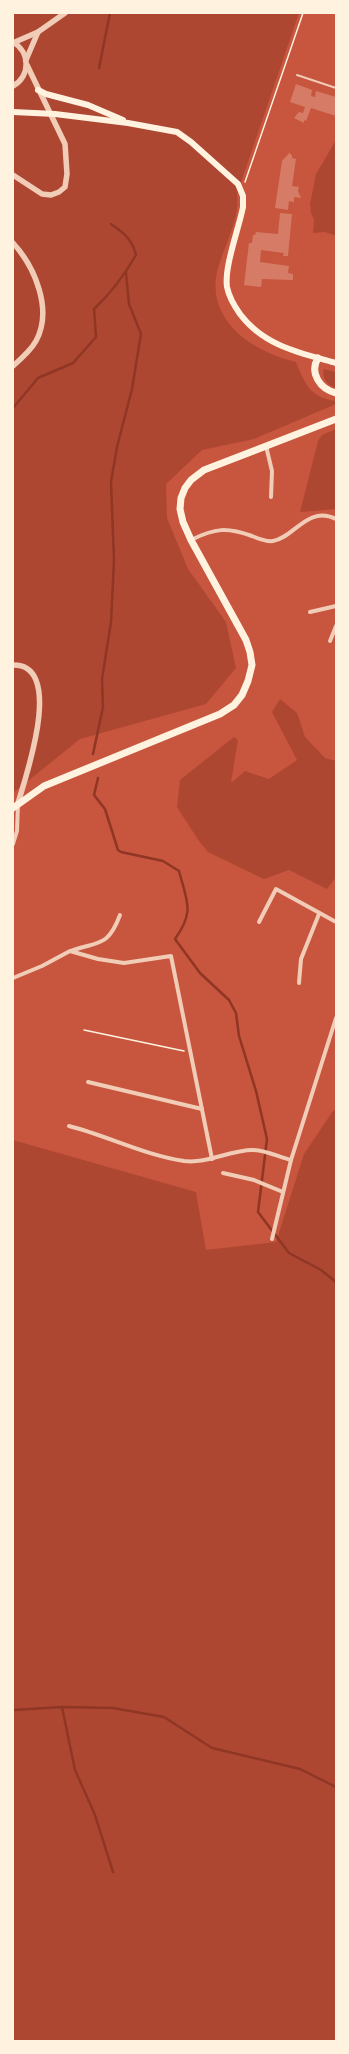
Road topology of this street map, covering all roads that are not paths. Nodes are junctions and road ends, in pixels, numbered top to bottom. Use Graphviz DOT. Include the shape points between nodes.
graph roads {
  1 [pos="65,13"];
  2 [pos="38,32"];
  3 [pos="14,42"];
  4 [pos="26,62"];
  5 [pos="297,75"];
  6 [pos="13,86"];
  7 [pos="336,88"];
  8 [pos="38,90"];
  9 [pos="13,112"];
  10 [pos="128,123"];
  11 [pos="13,175"];
  12 [pos="13,243"];
  13 [pos="318,358"];
  14 [pos="336,363"];
  15 [pos="13,366"];
  16 [pos="336,393"];
  17 [pos="336,419"];
  18 [pos="266,446"];
  19 [pos="271,497"];
  20 [pos="336,519"];
  21 [pos="191,540"];
  22 [pos="336,606"];
  23 [pos="310,612"];
  24 [pos="336,626"];
  25 [pos="330,640"];
  26 [pos="13,665"];
  27 [pos="16,806"];
  28 [pos="13,844"];
  29 [pos="319,914"];
  30 [pos="120,915"];
  31 [pos="259,922"];
  32 [pos="336,922"];
  33 [pos="70,951"];
  34 [pos="13,978"];
  35 [pos="298,983"];
  36 [pos="336,1018"];
  37 [pos="88,1082"];
  38 [pos="202,1109"];
  39 [pos="69,1126"];
  40 [pos="212,1159"];
  41 [pos="291,1160"];
  42 [pos="223,1173"];
  43 [pos="283,1192"];
  44 [pos="272,1239"];
  1 -- 2 [label="street"];
  2 -- 3 [label="street"];
  2 -- 4 [label="street"];
  3 -- 4 [label="street" via="22,50"];
  4 -- 6 [label="street" via="23,76"];
  4 -- 8 [label="street"];
  5 -- 7 [label="lane"];
  8 -- 10 [label="main road" via="94,107"];
  8 -- 11 [label="street" via="64,144 67,162 65,187 51,195 42,194"];
  9 -- 10 [label="main road" via="55,114"];
  10 -- 13 [label="main road" via="169,130 183,136 231,177 242,191 244,206 228,271 227,287 237,310 247,324 266,338 280,346"];
  12 -- 15 [label="street" via="21,251 32,272 41,294 42,313 40,330 35,341"];
  13 -- 14 [label="main road"];
  13 -- 16 [label="main road" via="314,368 316,376 323,387"];
  17 -- 18 [label="main road"];
  18 -- 19 [label="street" via="272,471"];
  18 -- 21 [label="main road" via="204,470 191,480 183,493 180,509"];
  20 -- 21 [label="street" via="324,517 304,520 272,541 225,529 212,531"];
  21 -- 27 [label="main road" via="246,640 250,652 252,665 242,695 234,705 220,714 44,786"];
  22 -- 23 [label="street"];
  24 -- 25 [label="street"];
  26 -- 27 [label="street" via="30,669 40,689 35,736"];
  27 -- 28 [label="street"];
  29 -- 31 [label="street" via="276,889"];
  29 -- 32 [label="street"];
  29 -- 35 [label="street" via="300,959"];
  30 -- 33 [label="street" via="114,930 101,943"];
  33 -- 34 [label="street"];
  33 -- 38 [label="street" via="124,963 171,956"];
  36 -- 41 [label="street"];
  37 -- 38 [label="street"];
  38 -- 40 [label="street"];
  39 -- 40 [label="street" via="100,1134 159,1156 185,1161"];
  40 -- 41 [label="street" via="254,1150"];
  41 -- 43 [label="street"];
  42 -- 43 [label="street" via="254,1180"];
  43 -- 44 [label="street"];
}
